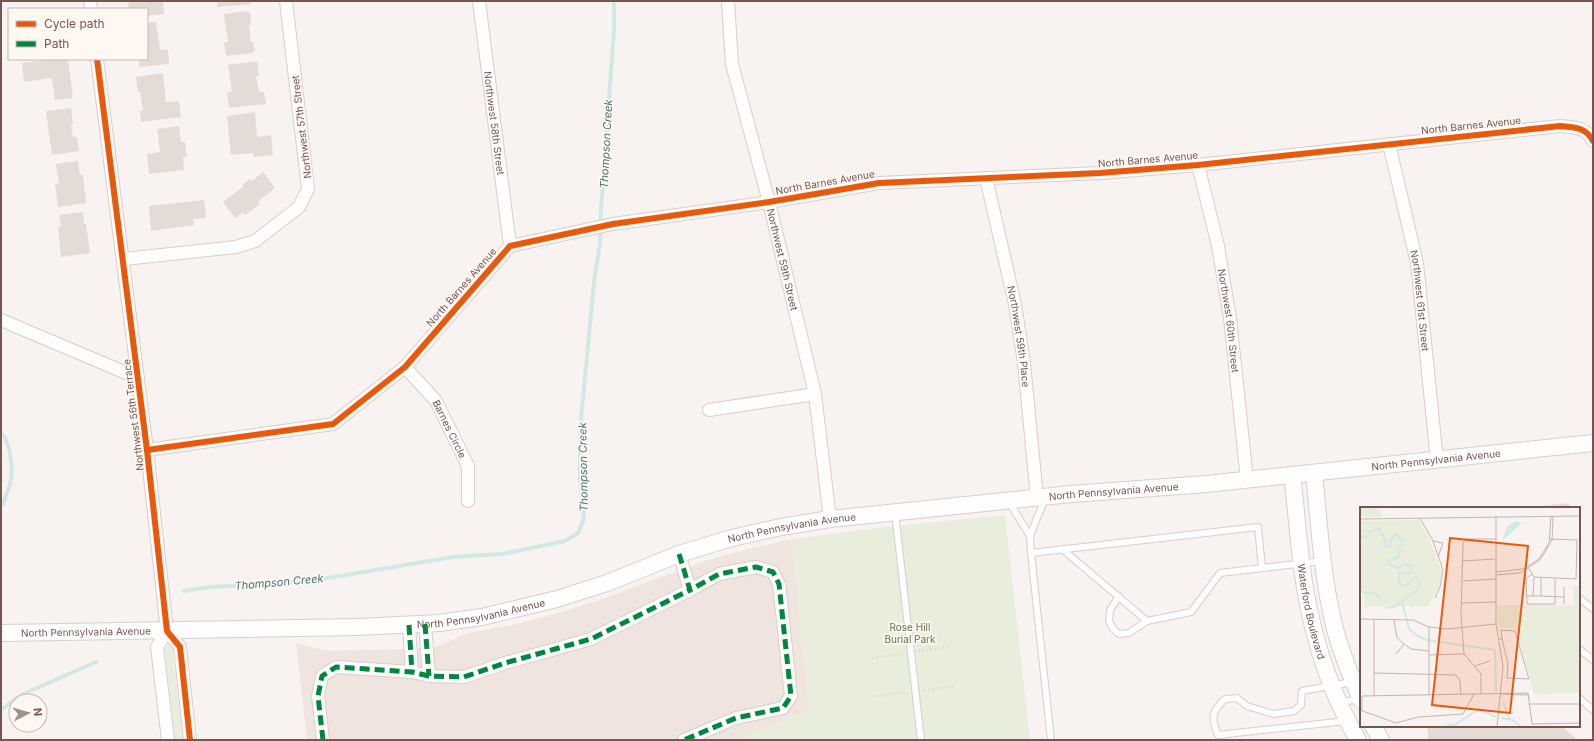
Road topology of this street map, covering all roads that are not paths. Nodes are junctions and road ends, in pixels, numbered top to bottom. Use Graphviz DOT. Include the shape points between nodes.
graph roads {
  1 [pos="286,1"];
  2 [pos="479,1"];
  3 [pos="728,1"];
  4 [pos="98,60"];
  5 [pos="1593,141"];
  6 [pos="1389,144"];
  7 [pos="1198,164"];
  8 [pos="986,178"];
  9 [pos="769,202"];
  10 [pos="510,246"];
  11 [pos="124,259"];
  12 [pos="1,320"];
  13 [pos="405,367"];
  14 [pos="138,378"];
  15 [pos="815,394"];
  16 [pos="709,410"];
  17 [pos="1593,443"];
  18 [pos="147,450"];
  19 [pos="1437,461"];
  20 [pos="1314,473"];
  21 [pos="1292,475"];
  22 [pos="1247,480"];
  23 [pos="1041,497"];
  24 [pos="468,501"];
  25 [pos="1008,501"];
  26 [pos="895,512"];
  27 [pos="830,519"];
  28 [pos="1030,536"];
  29 [pos="1062,549"];
  30 [pos="1031,553"];
  31 [pos="679,554"];
  32 [pos="1324,561"];
  33 [pos="1302,564"];
  34 [pos="1262,568"];
  35 [pos="690,590"];
  36 [pos="1119,596"];
  37 [pos="1580,599"];
  38 [pos="1593,609"];
  39 [pos="1147,621"];
  40 [pos="417,625"];
  41 [pos="167,631"];
  42 [pos="1,633"];
  43 [pos="1580,650"];
  44 [pos="1593,660"];
  45 [pos="412,672"];
  46 [pos="429,676"];
  47 [pos="1357,681"];
  48 [pos="1332,686"];
  49 [pos="1360,695"];
  50 [pos="1580,699"];
  51 [pos="1360,700"];
  52 [pos="1339,703"];
  53 [pos="1593,710"];
  54 [pos="1347,721"];
  55 [pos="1374,727"];
  56 [pos="168,740"];
  57 [pos="190,740"];
  58 [pos="323,740"];
  59 [pos="684,740"];
  60 [pos="921,740"];
  61 [pos="1051,740"];
  62 [pos="1358,740"];
  63 [pos="1381,740"];
  1 -- 11 [label="street, Northwest 57th Street" via="308,189 299,207 255,241 236,247"];
  2 -- 10 [label="street, Northwest 58th Street"];
  3 -- 9 [label="street, Northwest 59th Street" via="732,64"];
  4 -- 11 [label="street, Northwest 56th Terrace"];
  5 -- 6 [label="street, North Barnes Avenue" via="1584,129 1560,126"];
  6 -- 7 [label="street, North Barnes Avenue"];
  6 -- 19 [label="street, Northwest 61st Street" via="1417,263"];
  7 -- 8 [label="street, North Barnes Avenue" via="1100,173"];
  7 -- 22 [label="street, Northwest 60th Street" via="1218,246 1230,318"];
  8 -- 9 [label="street, North Barnes Avenue" via="879,183"];
  8 -- 23 [label="street, Northwest 59th Place" via="1015,304"];
  9 -- 10 [label="street, North Barnes Avenue" via="613,224"];
  9 -- 15 [label="street, Northwest 59th Street"];
  10 -- 13 [label="street, North Barnes Avenue"];
  11 -- 14 [label="street, Northwest 56th Terrace"];
  12 -- 14 [label="street"];
  13 -- 18 [label="street, North Barnes Avenue" via="333,424"];
  13 -- 24 [label="street, Barnes Circle" via="436,401 468,466"];
  14 -- 18 [label="street, Northwest 56th Terrace"];
  15 -- 16 [label="street"];
  15 -- 27 [label="street, Northwest 59th Street"];
  17 -- 19 [label="main road, North Pennsylvania Avenue"];
  18 -- 41 [label="street, Northwest 56th Terrace"];
  19 -- 20 [label="main road, North Pennsylvania Avenue"];
  20 -- 21 [label="main road, North Pennsylvania Avenue"];
  20 -- 32 [label="main road, Waterford Boulevard"];
  21 -- 22 [label="main road, North Pennsylvania Avenue"];
  21 -- 33 [label="main road, Waterford Boulevard"];
  22 -- 23 [label="main road, North Pennsylvania Avenue"];
  23 -- 25 [label="main road, North Pennsylvania Avenue"];
  23 -- 28 [label="lane"];
  25 -- 26 [label="main road, North Pennsylvania Avenue"];
  25 -- 28 [label="lane"];
  26 -- 27 [label="main road, North Pennsylvania Avenue"];
  26 -- 60 [label="lane"];
  27 -- 31 [label="main road, North Pennsylvania Avenue" via="732,538"];
  28 -- 30 [label="lane"];
  29 -- 30 [label="lane"];
  29 -- 34 [label="lane" via="1258,527"];
  29 -- 36 [label="lane"];
  30 -- 61 [label="lane"];
  31 -- 35 [label="street"];
  31 -- 40 [label="main road, North Pennsylvania Avenue" via="607,583 557,599 482,617"];
  32 -- 33 [label="lane"];
  32 -- 47 [label="main road, Waterford Boulevard" via="1334,626"];
  33 -- 34 [label="lane"];
  33 -- 48 [label="main road, Waterford Boulevard" via="1315,631"];
  34 -- 39 [label="lane" via="1220,573 1191,612"];
  35 -- 46 [label="street" via="591,639 464,677"];
  35 -- 59 [label="street" via="719,574 756,566 773,572 779,584 791,696 783,708 736,718"];
  36 -- 39 [label="lane"];
  36 -- 39 [label="lane" via="1110,610 1109,621 1112,629 1119,634 1129,633"];
  37 -- 38 [label="lane"];
  40 -- 41 [label="main road, North Pennsylvania Avenue"];
  40 -- 45 [label="street"];
  40 -- 46 [label="street"];
  41 -- 42 [label="main road, North Pennsylvania Avenue"];
  41 -- 56 [label="street" via="158,647"];
  41 -- 57 [label="street" via="180,647"];
  43 -- 44 [label="lane"];
  45 -- 46 [label="street"];
  45 -- 58 [label="street" via="336,667 322,676 318,696"];
  47 -- 48 [label="lane"];
  47 -- 49 [label="main road, Waterford Boulevard"];
  48 -- 52 [label="main road, Waterford Boulevard"];
  48 -- 54 [label="lane" via="1302,691 1301,705 1294,711 1273,714 1247,706 1237,698 1225,699 1215,708 1213,723 1218,735"];
  50 -- 53 [label="lane"];
  51 -- 52 [label="lane"];
  52 -- 54 [label="main road, Waterford Boulevard"];
  54 -- 62 [label="main road, Waterford Boulevard"];
  55 -- 63 [label="main road"];
}
